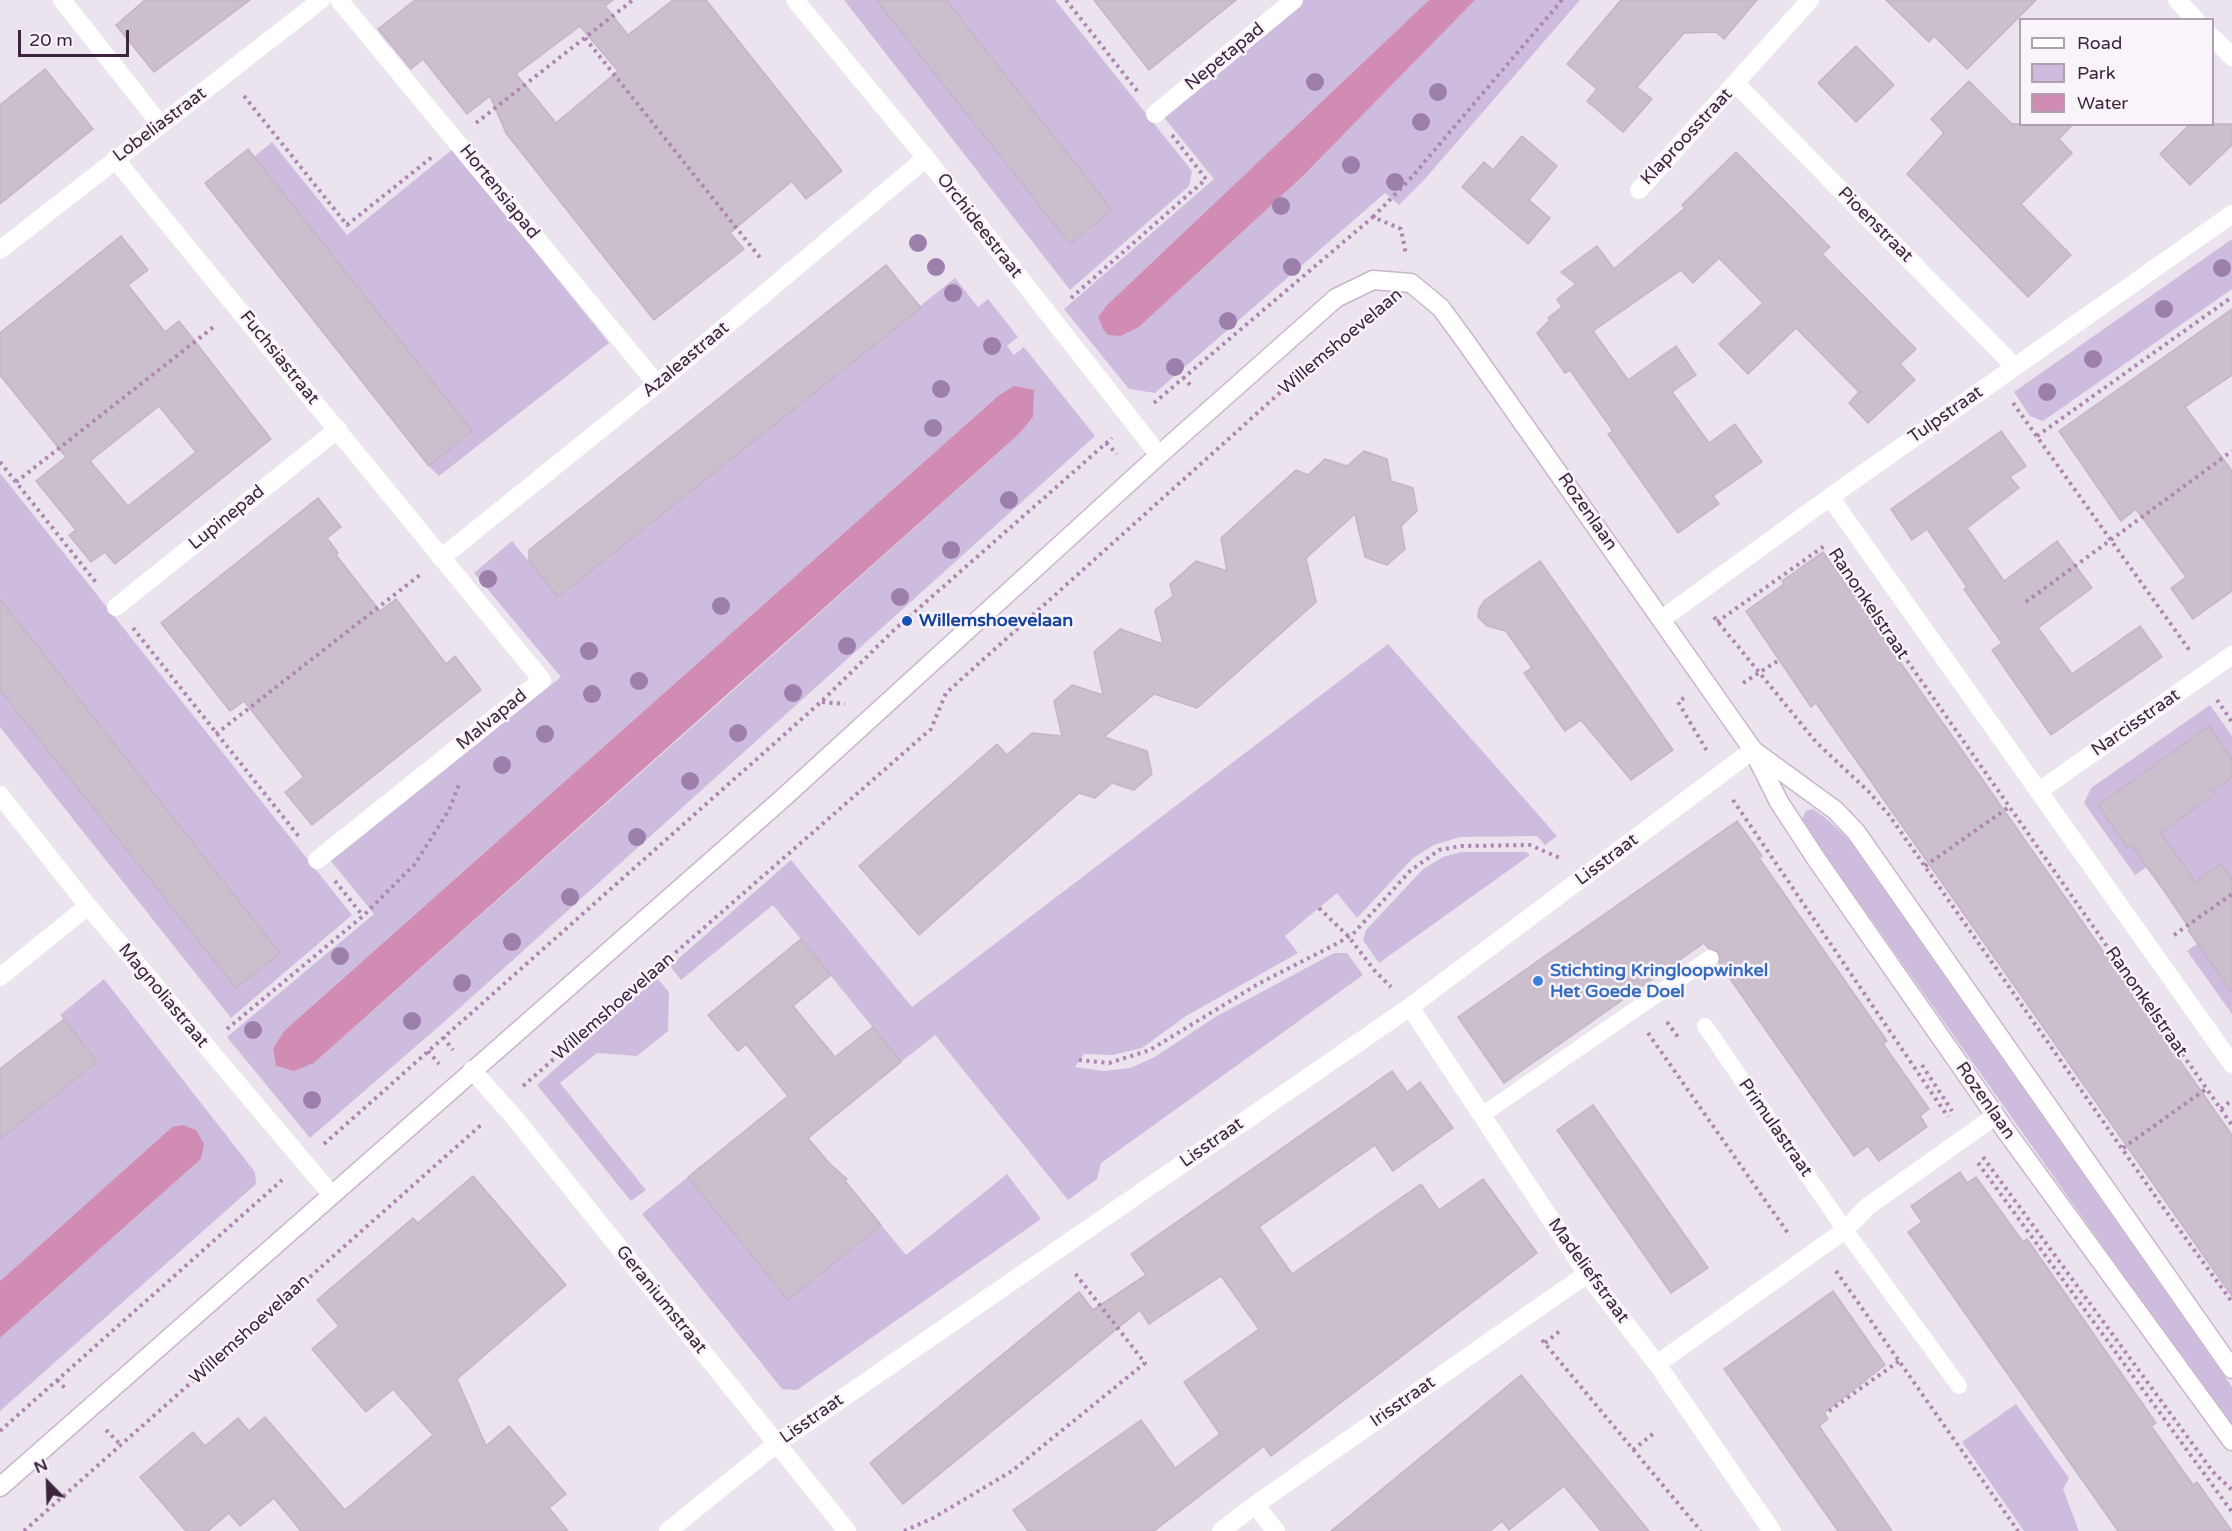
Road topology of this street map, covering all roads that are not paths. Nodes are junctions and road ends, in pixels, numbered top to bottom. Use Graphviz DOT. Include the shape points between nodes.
graph roads {
  1 [pos="62,0"];
  2 [pos="321,0"];
  3 [pos="339,0"];
  4 [pos="795,0"];
  5 [pos="1294,0"];
  6 [pos="1810,0"];
  7 [pos="2176,0"];
  8 [pos="2194,18"];
  9 [pos="2214,39"];
  10 [pos="2232,57"];
  11 [pos="1736,84"];
  12 [pos="1155,114"];
  13 [pos="160,124"];
  14 [pos="926,158"];
  15 [pos="115,159"];
  16 [pos="1639,190"];
  17 [pos="2232,214"];
  18 [pos="0,250"];
  19 [pos="1411,283"];
  20 [pos="2014,366"];
  21 [pos="657,384"];
  22 [pos="338,429"];
  23 [pos="1159,455"];
  24 [pos="1830,497"];
  25 [pos="441,558"];
  26 [pos="116,608"];
  27 [pos="1662,620"];
  28 [pos="2232,655"];
  29 [pos="1753,750"];
  30 [pos="2039,791"];
  31 [pos="0,795"];
  32 [pos="318,860"];
  33 [pos="88,906"];
  34 [pos="1710,958"];
  35 [pos="0,977"];
  36 [pos="1410,1007"];
  37 [pos="1705,1026"];
  38 [pos="2232,1064"];
  39 [pos="472,1070"];
  40 [pos="1482,1115"];
  41 [pos="1995,1116"];
  42 [pos="331,1194"];
  43 [pos="1845,1230"];
  44 [pos="1587,1274"];
  45 [pos="1657,1364"];
  46 [pos="2232,1369"];
  47 [pos="1959,1386"];
  48 [pos="2232,1441"];
  49 [pos="777,1444"];
  50 [pos="0,1487"];
  51 [pos="1255,1505"];
  52 [pos="668,1531"];
  53 [pos="847,1531"];
  54 [pos="1221,1531"];
  55 [pos="1276,1531"];
  56 [pos="1772,1531"];
  1 -- 13 [label="street"];
  2 -- 13 [label="street, Lobeliastraat"];
  3 -- 21 [label="street, Hortensiapad"];
  4 -- 14 [label="street, Orchideestraat"];
  5 -- 12 [label="street, Nepetapad"];
  6 -- 11 [label="street, Klaproosstraat"];
  7 -- 8 [label="street"];
  9 -- 10 [label="street"];
  11 -- 16 [label="street, Klaproosstraat"];
  11 -- 20 [label="street, Pioenstraat"];
  13 -- 15 [label="street, Lobeliastraat"];
  14 -- 21 [label="street, Azaleastraat"];
  14 -- 23 [label="street, Orchideestraat"];
  15 -- 18 [label="street, Lobeliastraat"];
  15 -- 22 [label="street, Fuchsiastraat"];
  17 -- 20 [label="street, Tulpstraat"];
  19 -- 23 [label="street, Willemshoevelaan" via="1374,280 1336,298"];
  19 -- 27 [label="street, Rozenlaan" via="1441,309"];
  20 -- 24 [label="street, Tulpstraat"];
  21 -- 25 [label="street, Azaleastraat"];
  22 -- 25 [label="street, Fuchsiastraat"];
  22 -- 26 [label="street, Lupinepad"];
  23 -- 39 [label="street, Willemshoevelaan" via="782,799"];
  24 -- 27 [label="street, Tulpstraat"];
  24 -- 30 [label="street, Ranonkelstraat"];
  25 -- 32 [label="street, Malvapad" via="542,680"];
  27 -- 29 [label="street, Rozenlaan"];
  28 -- 30 [label="street, Narcisstraat"];
  29 -- 36 [label="street, Lisstraat"];
  29 -- 41 [label="street, Rozenlaan" via="1779,802 1817,860"];
  29 -- 46 [label="street, Rozenlaan" via="1836,810 1856,832"];
  30 -- 38 [label="street, Ranonkelstraat"];
  31 -- 33 [label="street, Magnoliastraat"];
  33 -- 35 [label="street"];
  33 -- 42 [label="street, Magnoliastraat"];
  34 -- 40 [label="lane"];
  36 -- 40 [label="street, Madeliefstraat"];
  36 -- 49 [label="street, Lisstraat"];
  37 -- 43 [label="lane, Primulastraat"];
  39 -- 42 [label="street, Willemshoevelaan"];
  39 -- 49 [label="street, Geraniumstraat"];
  40 -- 44 [label="street, Madeliefstraat"];
  41 -- 43 [label="street" via="1867,1207"];
  41 -- 48 [label="street, Rozenlaan"];
  42 -- 50 [label="street, Willemshoevelaan"];
  43 -- 45 [label="street"];
  43 -- 47 [label="lane, Primulastraat"];
  44 -- 45 [label="street, Madeliefstraat"];
  44 -- 51 [label="street, Irisstraat"];
  45 -- 56 [label="street, Madeliefstraat"];
  49 -- 52 [label="street, Lisstraat"];
  49 -- 53 [label="street, Geraniumstraat"];
  51 -- 54 [label="street, Irisstraat"];
  51 -- 55 [label="street"];
}
